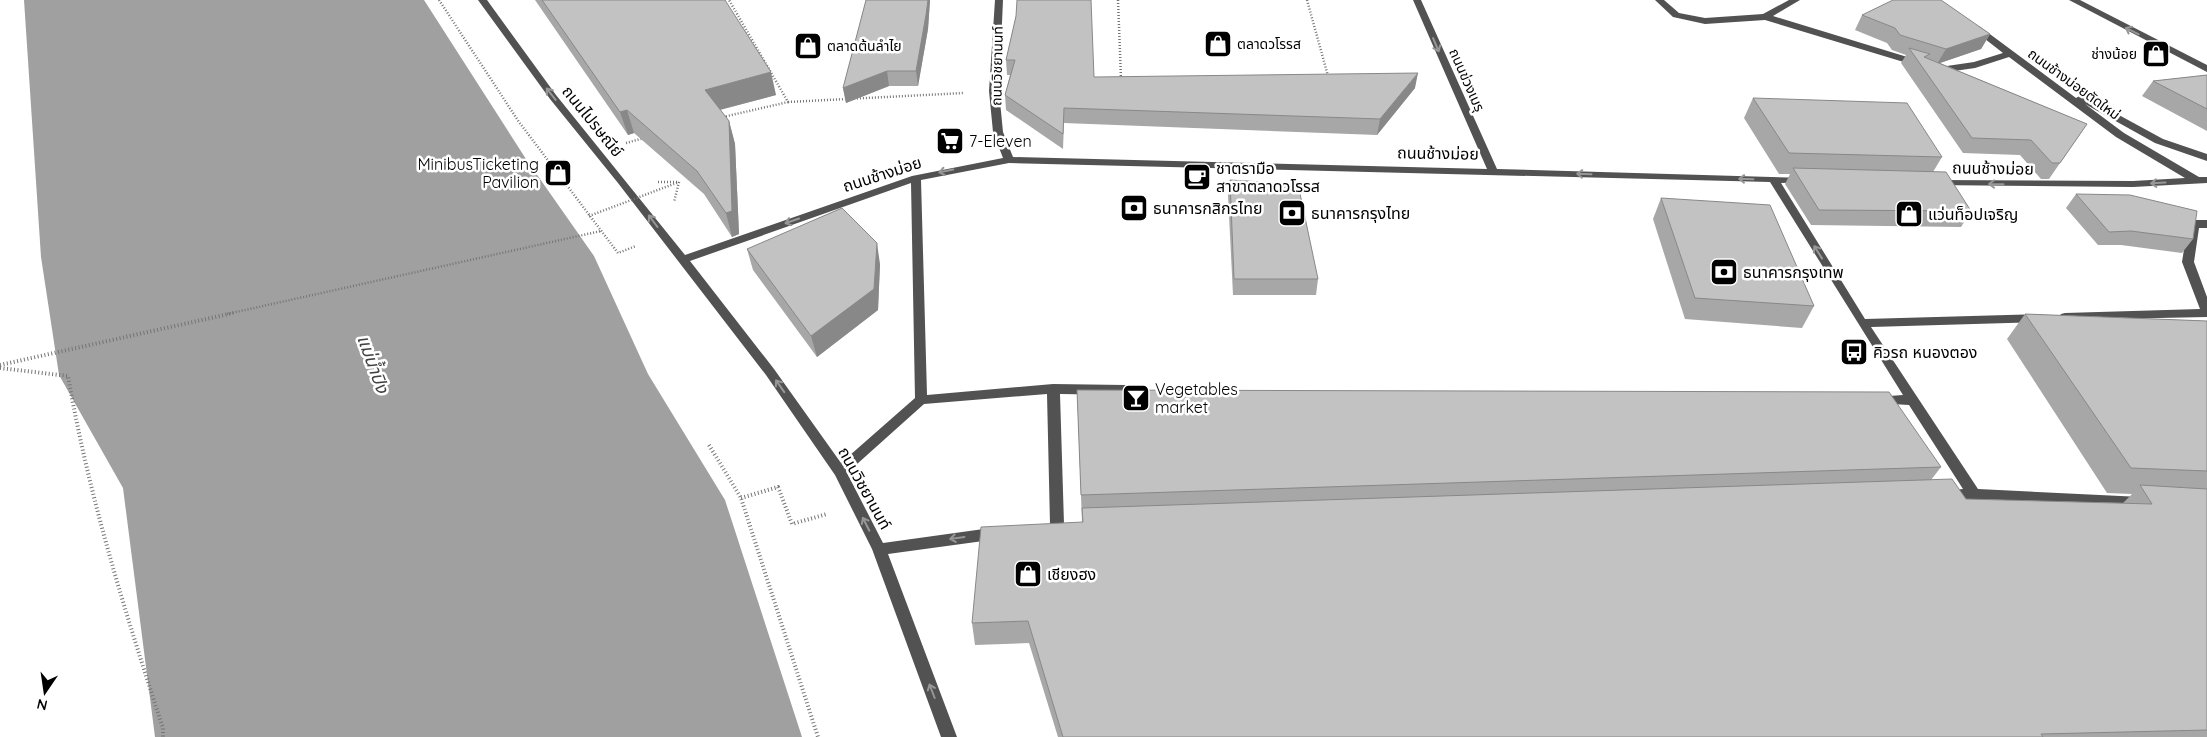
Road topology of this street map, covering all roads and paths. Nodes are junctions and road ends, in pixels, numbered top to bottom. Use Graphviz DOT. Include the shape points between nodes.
graph roads {
  1 [pos="439,0"];
  2 [pos="482,0"];
  3 [pos="729,0"];
  4 [pos="999,0"];
  5 [pos="1118,0"];
  6 [pos="1306,0"];
  7 [pos="1417,0"];
  8 [pos="1659,0"];
  9 [pos="1796,0"];
  10 [pos="2073,0"];
  11 [pos="1765,17"];
  12 [pos="1968,22"];
  13 [pos="2009,54"];
  14 [pos="2026,67"];
  15 [pos="2207,69"];
  16 [pos="1121,80"];
  17 [pos="1329,80"];
  18 [pos="994,91"];
  19 [pos="788,102"];
  20 [pos="721,118"];
  21 [pos="644,138"];
  22 [pos="597,150"];
  23 [pos="2207,158"];
  24 [pos="1008,160"];
  25 [pos="1493,171"];
  26 [pos="916,178"];
  27 [pos="1773,179"];
  28 [pos="1813,180"];
  29 [pos="2202,180"];
  30 [pos="679,182"];
  31 [pos="1922,183"];
  32 [pos="2207,187"];
  33 [pos="589,216"];
  34 [pos="2207,224"];
  35 [pos="602,231"];
  36 [pos="618,253"];
  37 [pos="684,259"];
  38 [pos="2207,313"];
  39 [pos="1862,323"];
  40 [pos="0,367"];
  41 [pos="1053,389"];
  42 [pos="1142,390"];
  43 [pos="1863,399"];
  44 [pos="921,400"];
  45 [pos="1912,400"];
  46 [pos="709,445"];
  47 [pos="840,472"];
  48 [pos="1974,494"];
  49 [pos="1934,495"];
  50 [pos="741,498"];
  51 [pos="2158,502"];
  52 [pos="856,505"];
  53 [pos="1038,527"];
  54 [pos="1010,531"];
  55 [pos="879,549"];
  56 [pos="163,737"];
  57 [pos="818,737"];
  58 [pos="949,737"];
  1 -- 33 [label="path" via="518,122"];
  22 -- 2 [label="street, ถนนไปรษณีย์, one-way" via="553,98"];
  3 -- 19 [label="path"];
  4 -- 18 [label="street, ถนนวิชยานนท์"];
  5 -- 16 [label="path"];
  6 -- 17 [label="path"];
  7 -- 25 [label="street, ถนนข่วงเมรุ, one-way"];
  8 -- 11 [label="street" via="1676,14 1690,19"];
  9 -- 11 [label="street"];
  15 -- 10 [label="street, one-way"];
  11 -- 13 [label="street" via="1940,70 1974,65"];
  12 -- 13 [label="street, ถนนช้างม่อยตัดใหม่"];
  13 -- 14 [label="street, ถนนช้างม่อยตัดใหม่"];
  14 -- 23 [label="street" via="2159,141"];
  14 -- 29 [label="street, ถนนช้างม่อยตัดใหม่" via="2120,135"];
  18 -- 19 [label="path"];
  18 -- 24 [label="street, ถนนวิชยานนท์" via="998,132"];
  19 -- 20 [label="path"];
  21 -- 22 [label="path"];
  37 -- 22 [label="street, ถนนไปรษณีย์, one-way"];
  24 -- 25 [label="street, ถนนช้างม่อย"];
  24 -- 26 [label="street, ถนนช้างม่อย, one-way"];
  27 -- 25 [label="street, ถนนช้างม่อย, one-way"];
  26 -- 37 [label="street, ถนนช้างม่อย, one-way"];
  26 -- 44 [label="street"];
  27 -- 28 [label="street, ถนนช้างม่อย"];
  39 -- 27 [label="street, one-way"];
  29 -- 31 [label="street, ถนนช้างม่อย, one-way" via="2133,184"];
  29 -- 32 [label="street, ถนนช้างม่อยตัดใหม่"];
  30 -- 33 [label="path, bridge"];
  33 -- 35 [label="path"];
  34 -- 38 [label="street" via="2194,224 2188,262"];
  35 -- 36 [label="path"];
  35 -- 40 [label="path"];
  47 -- 37 [label="street, ถนนวิชยานนท์, one-way" via="770,372"];
  38 -- 39 [label="street"];
  39 -- 45 [label="street"];
  40 -- 56 [label="path" via="68,376 76,428 120,599 163,728"];
  41 -- 42 [label="street"];
  41 -- 44 [label="street"];
  41 -- 53 [label="street" via="1062,524"];
  43 -- 45 [label="street"];
  44 -- 47 [label="street"];
  45 -- 48 [label="street"];
  46 -- 50 [label="path"];
  47 -- 52 [label="street, ถนนวิชยานนท์"];
  48 -- 49 [label="street"];
  48 -- 51 [label="street"];
  50 -- 52 [label="path" via="778,487 792,524"];
  50 -- 57 [label="path"];
  55 -- 52 [label="street, ถนนวิชยานนท์, one-way"];
  54 -- 55 [label="street, one-way"];
  58 -- 55 [label="street, ถนนวิชยานนท์, one-way"];
}
